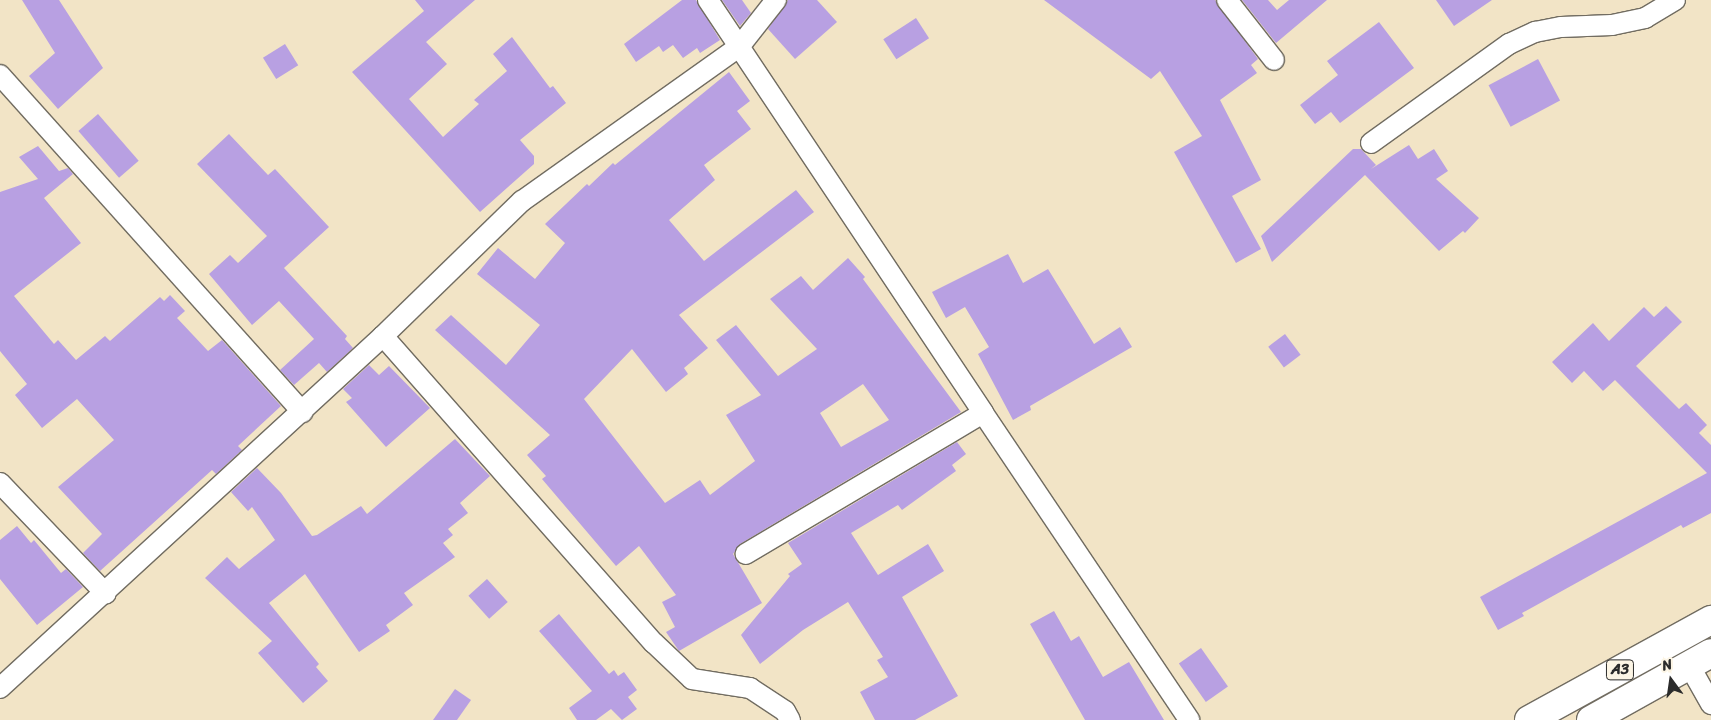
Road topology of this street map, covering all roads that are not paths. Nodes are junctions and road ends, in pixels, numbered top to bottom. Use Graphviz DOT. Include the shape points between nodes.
graph roads {
  1 [pos="708,0"];
  2 [pos="776,0"];
  3 [pos="1227,0"];
  4 [pos="1675,0"];
  5 [pos="739,47"];
  6 [pos="1274,60"];
  7 [pos="0,75"];
  8 [pos="1371,143"];
  9 [pos="383,336"];
  10 [pos="302,412"];
  11 [pos="983,413"];
  12 [pos="0,483"];
  13 [pos="746,554"];
  14 [pos="106,594"];
  15 [pos="1711,620"];
  16 [pos="1700,659"];
  17 [pos="0,688"];
  18 [pos="1711,704"];
  19 [pos="790,720"];
  20 [pos="1189,720"];
  21 [pos="1529,720"];
  22 [pos="1591,720"];
  1 -- 5 [label="street"];
  2 -- 5 [label="street"];
  3 -- 6 [label="street"];
  4 -- 8 [label="street" via="1645,18 1552,29 1509,44"];
  5 -- 9 [label="street" via="522,201"];
  5 -- 11 [label="street"];
  7 -- 10 [label="street"];
  9 -- 10 [label="street"];
  9 -- 19 [label="street" via="654,643 679,667 692,679 750,688 785,710"];
  10 -- 14 [label="street"];
  11 -- 13 [label="street"];
  11 -- 20 [label="street"];
  12 -- 14 [label="street"];
  14 -- 17 [label="street"];
  15 -- 21 [label="highway, A3"];
  16 -- 18 [label="street"];
  16 -- 22 [label="highway, A3"];
}
